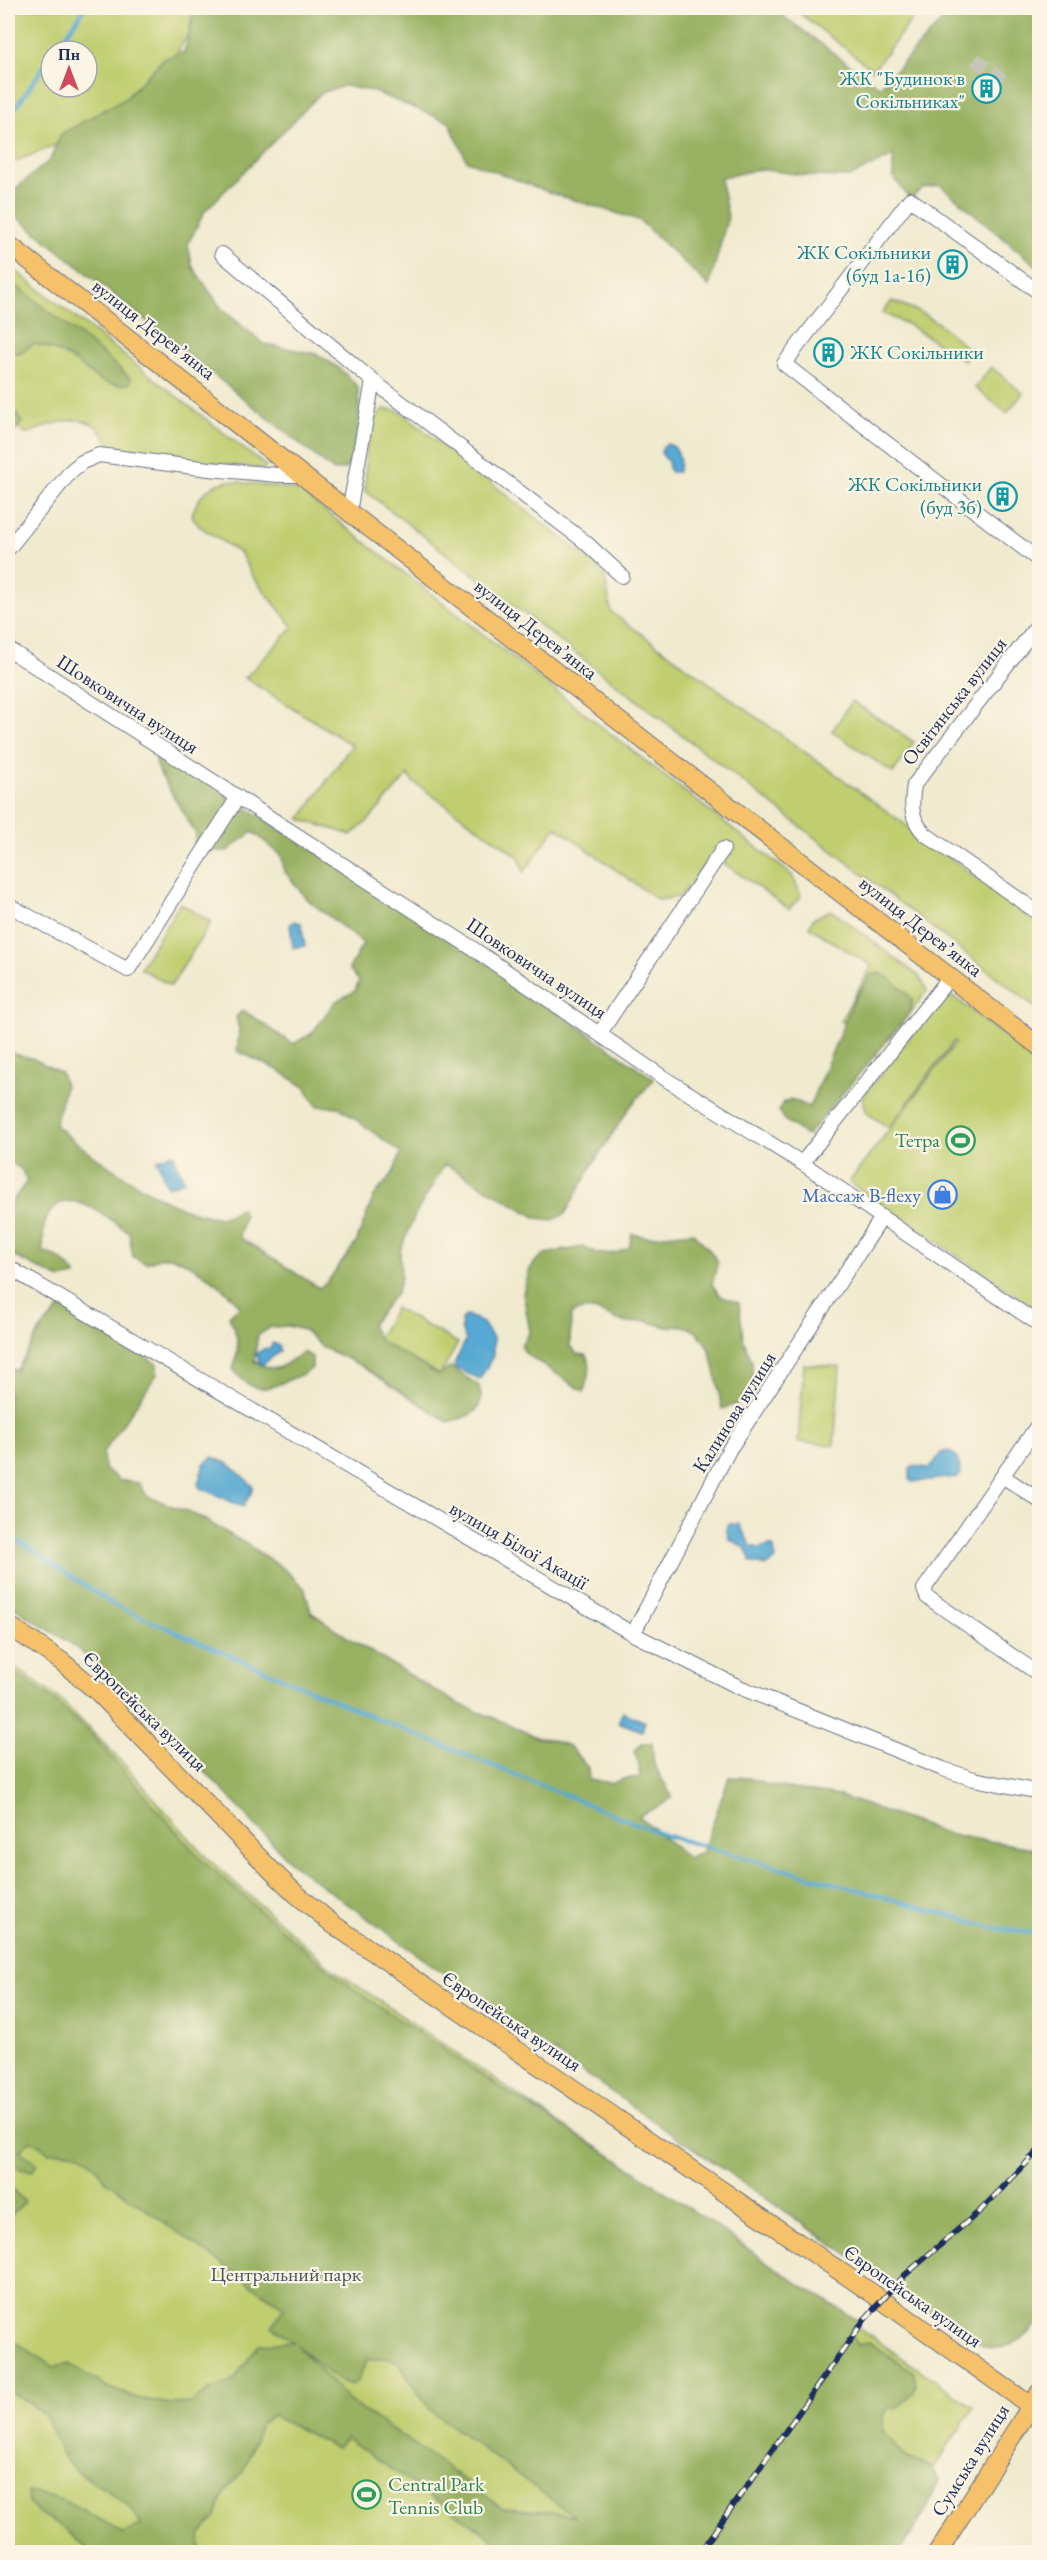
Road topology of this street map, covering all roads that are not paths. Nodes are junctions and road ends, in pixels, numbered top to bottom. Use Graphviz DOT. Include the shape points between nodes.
graph roads {
  1 [pos="8,244"];
  2 [pos="222,254"];
  3 [pos="1040,293"];
  4 [pos="374,381"];
  5 [pos="303,475"];
  6 [pos="349,512"];
  7 [pos="8,549"];
  8 [pos="1040,561"];
  9 [pos="622,576"];
  10 [pos="1040,622"];
  11 [pos="8,649"];
  12 [pos="238,797"];
  13 [pos="723,849"];
  14 [pos="8,905"];
  15 [pos="1040,914"];
  16 [pos="950,977"];
  17 [pos="600,1033"];
  18 [pos="1040,1047"];
  19 [pos="802,1163"];
  20 [pos="881,1219"];
  21 [pos="8,1267"];
  22 [pos="1040,1325"];
  23 [pos="1040,1422"];
  24 [pos="1004,1477"];
  25 [pos="1040,1501"];
  26 [pos="8,1625"];
  27 [pos="633,1634"];
  28 [pos="1040,1675"];
  29 [pos="1040,1792"];
  30 [pos="1035,2399"];
  31 [pos="938,2553"];
  1 -- 5 [label="main road, вулиця Дерев’янка"];
  2 -- 4 [label="street"];
  3 -- 8 [label="street" via="910,199 784,364"];
  4 -- 6 [label="street"];
  4 -- 9 [label="street" via="584,541"];
  5 -- 6 [label="main road, вулиця Дерев’янка"];
  5 -- 7 [label="street" via="209,469 99,455 71,471"];
  6 -- 16 [label="main road, вулиця Дерев’янка"];
  10 -- 15 [label="street, Освітянська вулиця" via="914,785 911,809 925,834"];
  11 -- 12 [label="street, Шовковична вулиця"];
  12 -- 14 [label="street" via="128,970"];
  12 -- 17 [label="street, Шовковична вулиця"];
  13 -- 17 [label="street"];
  16 -- 18 [label="main road, вулиця Дерев’янка"];
  16 -- 19 [label="street"];
  17 -- 19 [label="street, Шовковична вулиця" via="667,1080"];
  19 -- 20 [label="street, Шовковична вулиця"];
  20 -- 22 [label="street, Шовковична вулиця"];
  20 -- 27 [label="street, Калинова вулиця" via="729,1450"];
  21 -- 27 [label="street, вулиця Білої Акації"];
  23 -- 24 [label="street"];
  24 -- 25 [label="street"];
  24 -- 28 [label="street" via="926,1583 924,1592"];
  26 -- 30 [label="main road, Європейська вулиця" via="99,1693 314,1910 882,2300"];
  27 -- 29 [label="street, вулиця Білої Акації" via="739,1687 943,1769"];
  30 -- 31 [label="main road, Сумська вулиця"];
}
